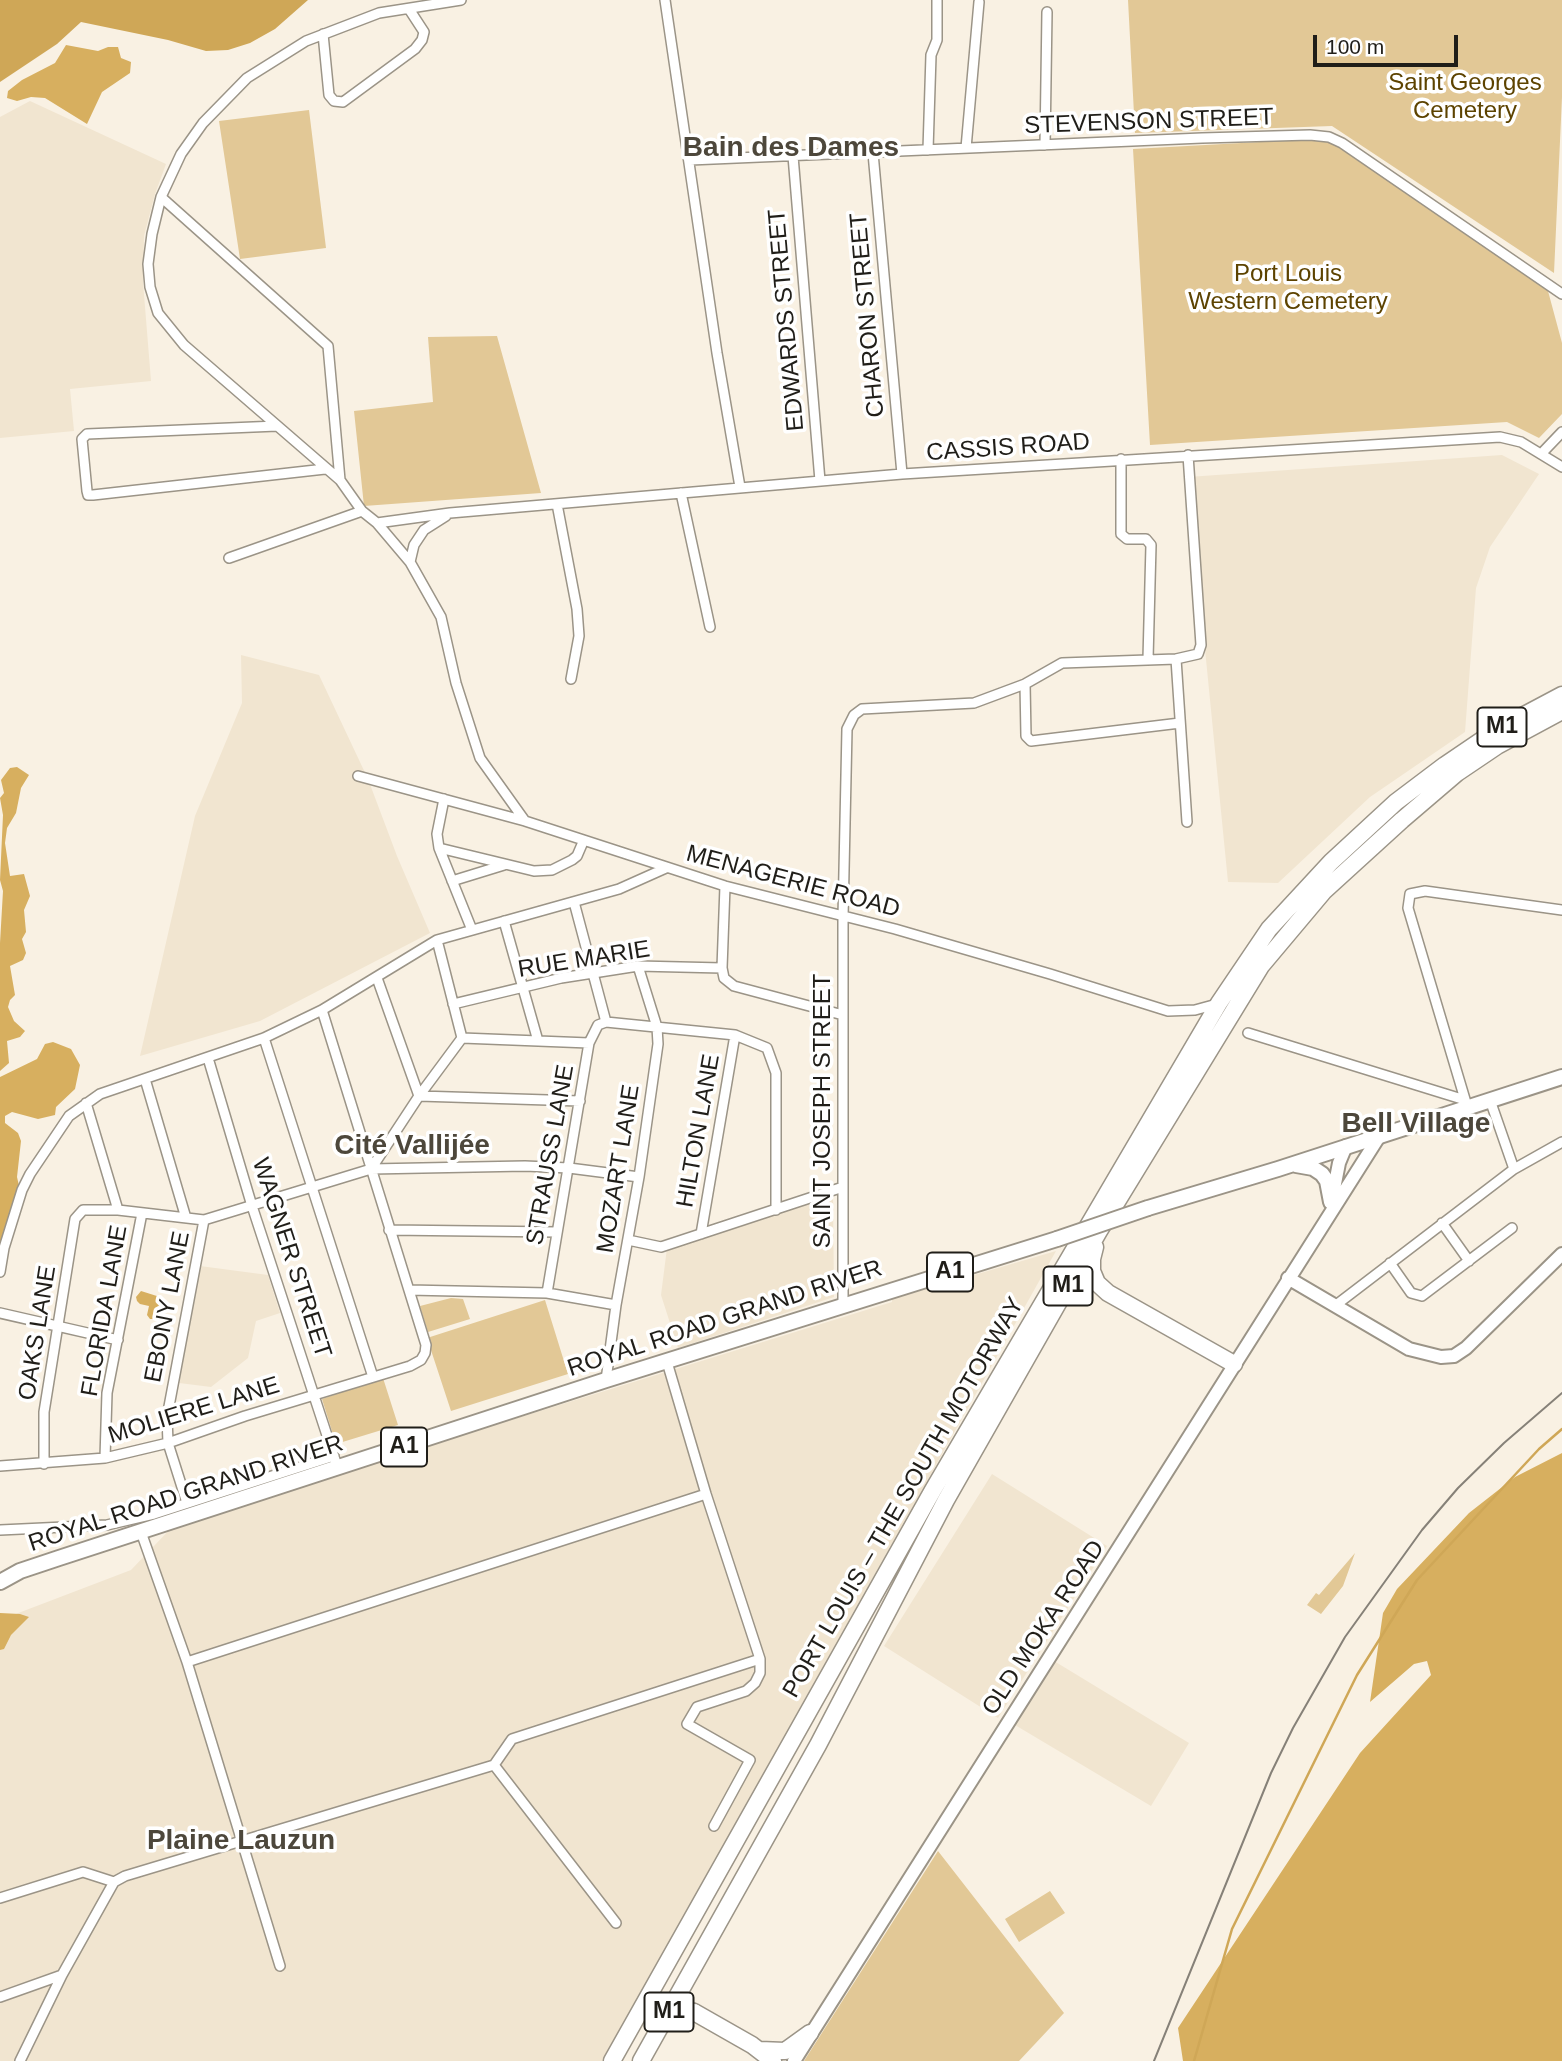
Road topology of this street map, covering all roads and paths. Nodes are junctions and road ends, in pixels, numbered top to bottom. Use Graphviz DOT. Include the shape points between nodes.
graph roads {
  1 [pos="461,0"];
  2 [pos="665,0"];
  3 [pos="937,0"];
  4 [pos="979,2"];
  5 [pos="409,9"];
  6 [pos="1047,12"];
  7 [pos="323,34"];
  8 [pos="1045,145"];
  9 [pos="966,148"];
  10 [pos="928,150"];
  11 [pos="873,153"];
  12 [pos="793,156"];
  13 [pos="690,160"];
  14 [pos="161,197"];
  15 [pos="1562,292"];
  16 [pos="277,426"];
  17 [pos="1562,432"];
  18 [pos="1541,454"];
  19 [pos="1188,455"];
  20 [pos="1121,459"];
  21 [pos="1562,467"];
  22 [pos="325,469"];
  23 [pos="902,474"];
  24 [pos="340,480"];
  25 [pos="820,481"];
  26 [pos="740,487"];
  27 [pos="681,493"];
  28 [pos="557,505"];
  29 [pos="362,511"];
  30 [pos="450,513"];
  31 [pos="377,523"];
  32 [pos="229,558"];
  33 [pos="410,562"];
  34 [pos="710,627"];
  35 [pos="1148,659"];
  36 [pos="1176,659"];
  37 [pos="571,679"];
  38 [pos="1025,684"];
  39 [pos="1562,695"];
  40 [pos="1562,710"];
  41 [pos="1180,723"];
  42 [pos="358,776"];
  43 [pos="444,799"];
  44 [pos="525,821"];
  45 [pos="1187,822"];
  46 [pos="583,842"];
  47 [pos="439,848"];
  48 [pos="506,864"];
  49 [pos="666,868"];
  50 [pos="452,881"];
  51 [pos="725,886"];
  52 [pos="573,902"];
  53 [pos="1562,910"];
  54 [pos="843,916"];
  55 [pos="504,921"];
  56 [pos="472,930"];
  57 [pos="437,940"];
  58 [pos="638,967"];
  59 [pos="722,968"];
  60 [pos="593,973"];
  61 [pos="377,978"];
  62 [pos="523,987"];
  63 [pos="1219,1003"];
  64 [pos="453,1004"];
  65 [pos="321,1010"];
  66 [pos="843,1015"];
  67 [pos="602,1024"];
  68 [pos="657,1027"];
  69 [pos="1248,1033"];
  70 [pos="735,1035"];
  71 [pos="264,1038"];
  72 [pos="462,1038"];
  73 [pos="538,1041"];
  74 [pos="589,1043"];
  75 [pos="208,1058"];
  76 [pos="1562,1077"];
  77 [pos="145,1079"];
  78 [pos="419,1096"];
  79 [pos="1490,1100"];
  80 [pos="580,1101"];
  81 [pos="86,1103"];
  82 [pos="1466,1103"];
  83 [pos="1380,1135"];
  84 [pos="1562,1142"];
  85 [pos="1346,1146"];
  86 [pos="1292,1164"];
  87 [pos="569,1168"];
  88 [pos="371,1169"];
  89 [pos="1514,1169"];
  90 [pos="639,1177"];
  91 [pos="311,1186"];
  92 [pos="843,1187"];
  93 [pos="252,1206"];
  94 [pos="1330,1209"];
  95 [pos="118,1210"];
  96 [pos="776,1210"];
  97 [pos="142,1213"];
  98 [pos="186,1218"];
  99 [pos="204,1220"];
  100 [pos="1442,1223"];
  101 [pos="1512,1228"];
  102 [pos="389,1230"];
  103 [pos="1099,1231"];
  104 [pos="557,1232"];
  105 [pos="701,1234"];
  106 [pos="628,1240"];
  107 [pos="1562,1254"];
  108 [pos="1469,1261"];
  109 [pos="1390,1263"];
  110 [pos="0,1272"];
  111 [pos="1288,1278"];
  112 [pos="409,1290"];
  113 [pos="547,1293"];
  114 [pos="616,1305"];
  115 [pos="1336,1305"];
  116 [pos="842,1306"];
  117 [pos="0,1313"];
  118 [pos="59,1325"];
  119 [pos="118,1340"];
  120 [pos="667,1362"];
  121 [pos="1234,1364"];
  122 [pos="373,1377"];
  123 [pos="606,1380"];
  124 [pos="315,1394"];
  125 [pos="168,1443"];
  126 [pos="105,1458"];
  127 [pos="336,1462"];
  128 [pos="44,1464"];
  129 [pos="0,1466"];
  130 [pos="706,1494"];
  131 [pos="187,1503"];
  132 [pos="0,1530"];
  133 [pos="141,1532"];
  134 [pos="0,1582"];
  135 [pos="760,1659"];
  136 [pos="187,1662"];
  137 [pos="494,1765"];
  138 [pos="714,1826"];
  139 [pos="241,1841"];
  140 [pos="114,1882"];
  141 [pos="0,1898"];
  142 [pos="616,1923"];
  143 [pos="280,1966"];
  144 [pos="62,1975"];
  145 [pos="0,1997"];
  146 [pos="810,2033"];
  147 [pos="760,2050"];
  148 [pos="20,2061"];
  149 [pos="612,2061"];
  150 [pos="622,2061"];
  151 [pos="640,2061"];
  152 [pos="773,2061"];
  153 [pos="793,2061"];
  1 -- 5 [label="street"];
  2 -- 13 [label="street"];
  3 -- 10 [label="street"];
  4 -- 9 [label="street"];
  5 -- 7 [label="street" via="379,13"];
  5 -- 7 [label="street" via="424,32 422,40 343,102 329,95"];
  6 -- 8 [label="street"];
  7 -- 14 [label="street" via="247,78 203,123 181,154"];
  8 -- 9 [label="street, STEVENSON STREET"];
  8 -- 15 [label="street, STEVENSON STREET" via="1329,137"];
  9 -- 10 [label="street, STEVENSON STREET"];
  10 -- 11 [label="street, STEVENSON STREET"];
  11 -- 12 [label="street, STEVENSON STREET"];
  11 -- 23 [label="street, CHARON STREET"];
  12 -- 13 [label="street, STEVENSON STREET"];
  12 -- 25 [label="street, EDWARDS STREET"];
  13 -- 26 [label="street"];
  14 -- 16 [label="street" via="148,264 158,313 184,345"];
  14 -- 24 [label="street" via="328,346"];
  16 -- 22 [label="street"];
  16 -- 22 [label="street" via="84,435 88,495"];
  17 -- 18 [label="street"];
  18 -- 19 [label="street, CASSIS ROAD" via="1500,437"];
  18 -- 21 [label="street, CASSIS ROAD"];
  19 -- 20 [label="street, CASSIS ROAD"];
  19 -- 36 [label="street" via="1201,645 1198,654"];
  20 -- 23 [label="street, CASSIS ROAD"];
  20 -- 35 [label="street" via="1121,534 1127,539 1146,539 1151,545"];
  22 -- 24 [label="street"];
  23 -- 25 [label="street, CASSIS ROAD"];
  24 -- 29 [label="street"];
  25 -- 26 [label="street, CASSIS ROAD"];
  26 -- 27 [label="street, CASSIS ROAD"];
  27 -- 28 [label="street, CASSIS ROAD"];
  27 -- 34 [label="street"];
  28 -- 30 [label="street, CASSIS ROAD"];
  28 -- 37 [label="street" via="578,609 579,636"];
  29 -- 31 [label="street"];
  29 -- 32 [label="street"];
  30 -- 31 [label="street, CASSIS ROAD"];
  30 -- 33 [label="street" via="424,530"];
  31 -- 33 [label="street"];
  33 -- 44 [label="street" via="441,617 480,758"];
  35 -- 36 [label="street"];
  35 -- 38 [label="street" via="1062,663"];
  36 -- 41 [label="street"];
  38 -- 41 [label="street" via="1026,736 1031,741"];
  38 -- 54 [label="street, SAINT JOSEPH STREET" via="974,703 862,709 854,715 847,729"];
  39 -- 63 [label="highway, PORT LOUIS – THE SOUTH MOTORWAY / M1" via="1497,729 1396,802 1331,862 1269,929"];
  40 -- 103 [label="highway, PORT LOUIS – THE SOUTH MOTORWAY / M1" via="1457,774 1324,891 1297,921 1261,966"];
  41 -- 45 [label="street"];
  42 -- 43 [label="street, MENAGERIE ROAD"];
  43 -- 44 [label="street, MENAGERIE ROAD"];
  43 -- 47 [label="street"];
  44 -- 46 [label="street, MENAGERIE ROAD"];
  46 -- 48 [label="street" via="577,856 552,870"];
  46 -- 49 [label="street, MENAGERIE ROAD"];
  47 -- 48 [label="street"];
  47 -- 50 [label="street"];
  48 -- 50 [label="street"];
  49 -- 51 [label="street, MENAGERIE ROAD"];
  49 -- 52 [label="street" via="619,889"];
  50 -- 56 [label="street"];
  51 -- 54 [label="street, MENAGERIE ROAD"];
  51 -- 59 [label="street"];
  52 -- 55 [label="street"];
  52 -- 60 [label="street"];
  53 -- 82 [label="street" via="1425,891 1410,894 1408,908"];
  54 -- 63 [label="street, MENAGERIE ROAD" via="1168,1011"];
  54 -- 66 [label="street, SAINT JOSEPH STREET"];
  55 -- 56 [label="street"];
  55 -- 62 [label="street"];
  56 -- 57 [label="street"];
  57 -- 61 [label="street"];
  57 -- 64 [label="street"];
  58 -- 59 [label="street, RUE MARIE"];
  58 -- 60 [label="street, RUE MARIE"];
  58 -- 68 [label="street, MOZART LANE"];
  59 -- 66 [label="street" via="724,978 734,986"];
  60 -- 62 [label="street, RUE MARIE"];
  60 -- 67 [label="street"];
  61 -- 65 [label="street"];
  61 -- 78 [label="street"];
  62 -- 64 [label="street, RUE MARIE"];
  62 -- 73 [label="street"];
  63 -- 149 [label="highway, PORT LOUIS – THE SOUTH MOTORWAY / M1" via="933,1490"];
  64 -- 72 [label="street"];
  65 -- 71 [label="street"];
  65 -- 88 [label="street"];
  66 -- 92 [label="street, SAINT JOSEPH STREET"];
  67 -- 68 [label="street"];
  67 -- 74 [label="street, STRAUSS LANE"];
  68 -- 70 [label="street"];
  68 -- 90 [label="street, MOZART LANE"];
  69 -- 82 [label="street"];
  70 -- 96 [label="street" via="767,1048 776,1073"];
  70 -- 105 [label="street, HILTON LANE"];
  71 -- 75 [label="street"];
  71 -- 91 [label="street"];
  72 -- 73 [label="street"];
  72 -- 78 [label="street"];
  73 -- 74 [label="street"];
  74 -- 80 [label="street, STRAUSS LANE"];
  75 -- 77 [label="street"];
  75 -- 93 [label="street, WAGNER STREET"];
  76 -- 79 [label="main road, A1"];
  77 -- 81 [label="street"];
  77 -- 98 [label="street"];
  78 -- 80 [label="street"];
  78 -- 88 [label="street"];
  79 -- 82 [label="main road, A1"];
  79 -- 89 [label="street"];
  80 -- 87 [label="street, STRAUSS LANE"];
  81 -- 95 [label="street"];
  81 -- 110 [label="street" via="69,1116 22,1190"];
  82 -- 83 [label="main road, ROYAL ROAD GRAND RIVER / A1"];
  83 -- 85 [label="main road, ROYAL ROAD GRAND RIVER / A1"];
  83 -- 94 [label="main road, OLD MOKA ROAD"];
  84 -- 89 [label="street"];
  85 -- 86 [label="main road, ROYAL ROAD GRAND RIVER / A1"];
  85 -- 94 [label="main road, OLD MOKA ROAD"];
  86 -- 94 [label="main road" via="1322,1174"];
  86 -- 116 [label="main road, ROYAL ROAD GRAND RIVER / A1, bridge"];
  87 -- 88 [label="street"];
  87 -- 90 [label="street"];
  87 -- 104 [label="street, STRAUSS LANE"];
  88 -- 91 [label="street"];
  88 -- 102 [label="street"];
  89 -- 100 [label="street"];
  90 -- 106 [label="street, MOZART LANE"];
  91 -- 93 [label="street"];
  91 -- 122 [label="street"];
  92 -- 96 [label="street"];
  92 -- 116 [label="street, SAINT JOSEPH STREET"];
  93 -- 99 [label="street"];
  93 -- 124 [label="street, WAGNER STREET"];
  94 -- 111 [label="main road, OLD MOKA ROAD"];
  95 -- 97 [label="street"];
  95 -- 118 [label="street, OAKS LANE" via="90,1208 75,1219"];
  96 -- 105 [label="street"];
  97 -- 98 [label="street"];
  97 -- 119 [label="street, FLORIDA LANE"];
  98 -- 99 [label="street"];
  99 -- 125 [label="street, EBONY LANE" via="167,1417"];
  100 -- 108 [label="street"];
  100 -- 109 [label="street"];
  101 -- 108 [label="street"];
  102 -- 104 [label="street"];
  102 -- 112 [label="street"];
  103 -- 121 [label="highway" via="1092,1259 1097,1283"];
  103 -- 151 [label="highway, PORT LOUIS – THE SOUTH MOTORWAY / M1" via="946,1500 818,1745"];
  104 -- 113 [label="street, STRAUSS LANE"];
  105 -- 106 [label="street" via="661,1247"];
  106 -- 114 [label="street, MOZART LANE"];
  107 -- 115 [label="main road" via="1454,1356 1409,1349"];
  108 -- 109 [label="street" via="1422,1297 1411,1293"];
  109 -- 115 [label="street"];
  111 -- 115 [label="main road"];
  111 -- 121 [label="main road, OLD MOKA ROAD"];
  112 -- 113 [label="street"];
  112 -- 122 [label="street, MOLIERE LANE" via="425,1353 410,1366"];
  113 -- 114 [label="street"];
  114 -- 123 [label="street, MOZART LANE"];
  116 -- 120 [label="main road, ROYAL ROAD GRAND RIVER / A1"];
  117 -- 118 [label="street"];
  118 -- 119 [label="street"];
  118 -- 128 [label="street, OAKS LANE" via="44,1412"];
  119 -- 126 [label="street, FLORIDA LANE" via="107,1393"];
  120 -- 123 [label="main road, ROYAL ROAD GRAND RIVER / A1"];
  120 -- 130 [label="street"];
  121 -- 146 [label="main road, OLD MOKA ROAD"];
  122 -- 124 [label="street, MOLIERE LANE"];
  123 -- 127 [label="main road, ROYAL ROAD GRAND RIVER / A1"];
  124 -- 125 [label="street, MOLIERE LANE"];
  124 -- 127 [label="street, WAGNER STREET"];
  125 -- 126 [label="street, MOLIERE LANE"];
  125 -- 131 [label="street, EBONY LANE"];
  126 -- 128 [label="street, MOLIERE LANE"];
  127 -- 131 [label="street"];
  127 -- 133 [label="main road, ROYAL ROAD GRAND RIVER / A1"];
  128 -- 129 [label="street, MOLIERE LANE"];
  130 -- 135 [label="street"];
  130 -- 136 [label="street"];
  131 -- 132 [label="street" via="107,1525"];
  133 -- 134 [label="main road, ROYAL ROAD GRAND RIVER / A1" via="20,1571"];
  133 -- 136 [label="street"];
  135 -- 137 [label="street" via="512,1738"];
  135 -- 138 [label="street" via="755,1683 746,1691 697,1707 687,1724 750,1760"];
  136 -- 139 [label="street"];
  137 -- 139 [label="street"];
  137 -- 142 [label="street"];
  139 -- 140 [label="street"];
  139 -- 143 [label="street"];
  140 -- 141 [label="street" via="83,1872"];
  140 -- 144 [label="street"];
  144 -- 145 [label="street"];
  144 -- 148 [label="street"];
  146 -- 147 [label="highway" via="785,2051"];
  146 -- 153 [label="main road, OLD MOKA ROAD"];
  147 -- 150 [label="highway, bridge" via="694,2012 666,2008 644,2022"];
  147 -- 152 [label="highway"];
}
